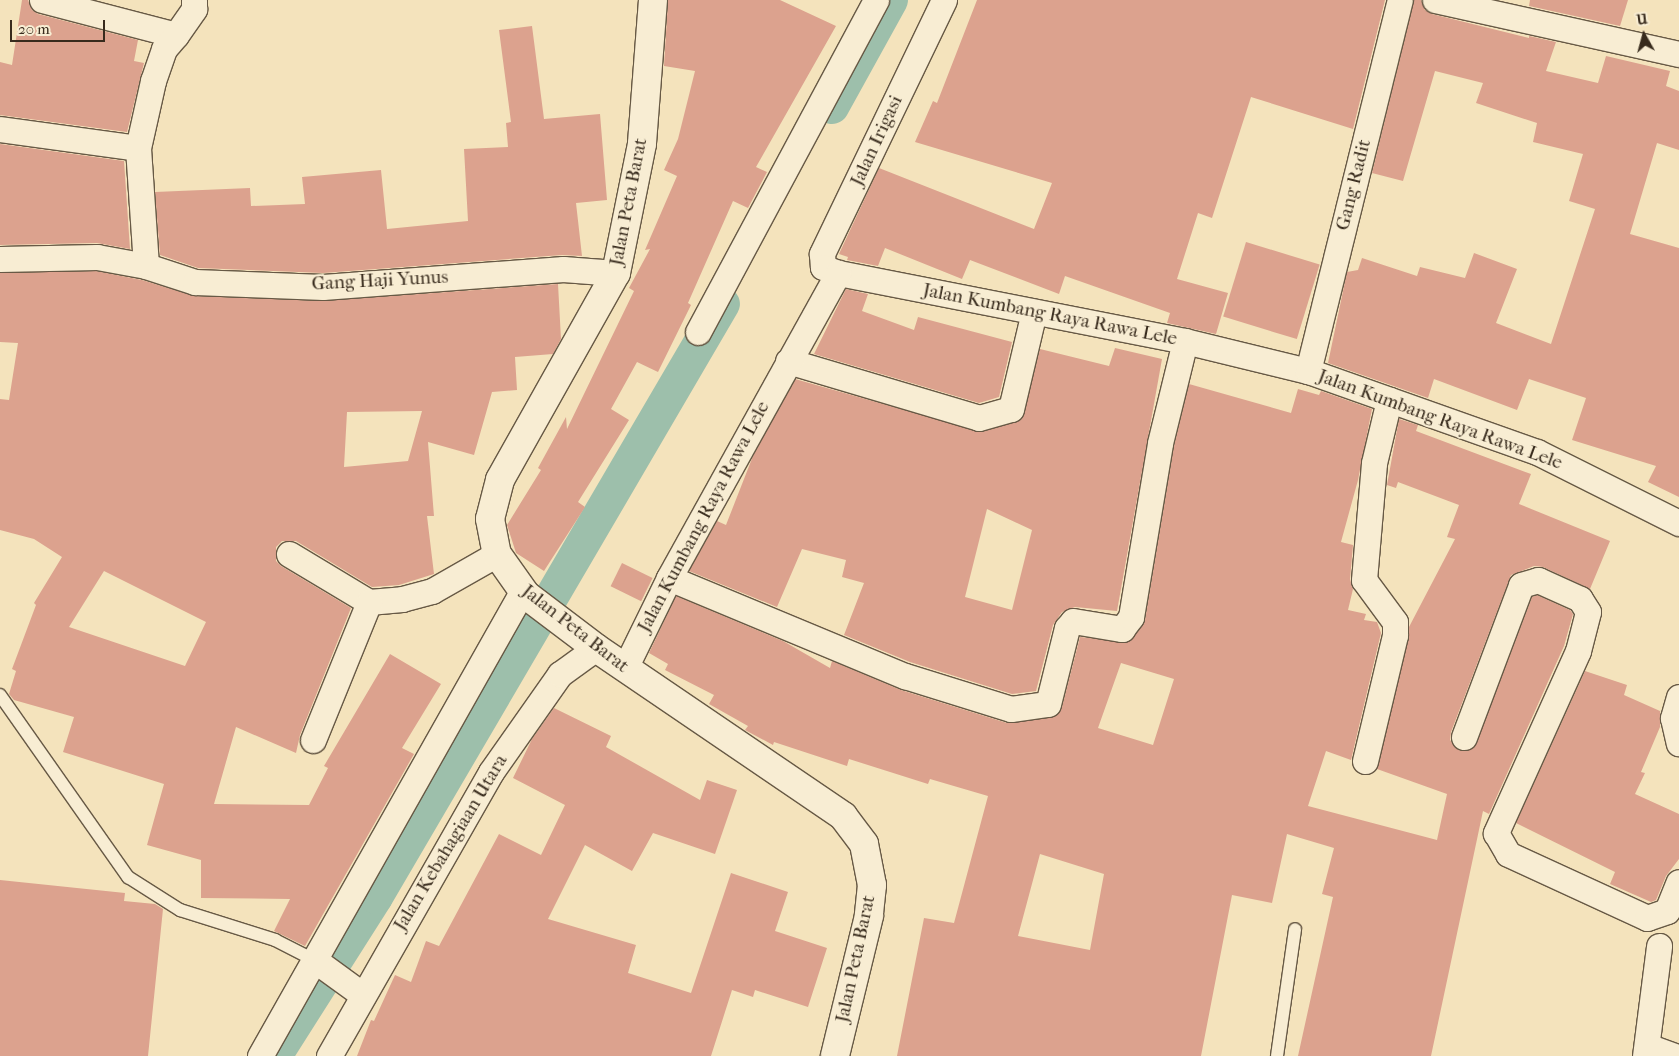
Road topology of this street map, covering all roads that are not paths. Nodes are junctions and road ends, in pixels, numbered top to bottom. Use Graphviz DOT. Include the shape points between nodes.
graph roads {
  1 [pos="42,0"];
  2 [pos="194,0"];
  3 [pos="653,0"];
  4 [pos="876,0"];
  5 [pos="944,0"];
  6 [pos="1400,0"];
  7 [pos="1435,0"];
  8 [pos="176,35"];
  9 [pos="1679,54"];
  10 [pos="0,129"];
  11 [pos="138,148"];
  12 [pos="0,259"];
  13 [pos="146,266"];
  14 [pos="616,273"];
  15 [pos="838,273"];
  16 [pos="1034,312"];
  17 [pos="698,332"];
  18 [pos="1185,341"];
  19 [pos="788,361"];
  20 [pos="1308,371"];
  21 [pos="1389,400"];
  22 [pos="1679,523"];
  23 [pos="289,554"];
  24 [pos="497,554"];
  25 [pos="669,578"];
  26 [pos="524,593"];
  27 [pos="369,602"];
  28 [pos="594,647"];
  29 [pos="625,668"];
  30 [pos="0,695"];
  31 [pos="1679,697"];
  32 [pos="1464,737"];
  33 [pos="313,740"];
  34 [pos="1679,743"];
  35 [pos="1364,761"];
  36 [pos="1679,882"];
  37 [pos="1295,929"];
  38 [pos="1659,946"];
  39 [pos="318,963"];
  40 [pos="359,993"];
  41 [pos="1646,1051"];
  42 [pos="260,1056"];
  43 [pos="329,1056"];
  44 [pos="835,1056"];
  45 [pos="1278,1056"];
  46 [pos="1675,1056"];
  1 -- 8 [label="street"];
  2 -- 8 [label="street" via="194,9"];
  3 -- 14 [label="main road, Jalan Peta Barat" via="642,144"];
  4 -- 17 [label="street"];
  5 -- 15 [label="street, Jalan Irigasi" via="822,254 823,267"];
  6 -- 20 [label="street, Gang Radit"];
  7 -- 9 [label="street"];
  8 -- 11 [label="street" via="164,50 152,81"];
  10 -- 11 [label="street"];
  11 -- 13 [label="street"];
  12 -- 13 [label="street, Gang Haji Yunus" via="97,257"];
  13 -- 14 [label="street, Gang Haji Yunus" via="195,282 323,287 563,269"];
  14 -- 24 [label="main road, Jalan Peta Barat" via="500,480 490,519"];
  15 -- 16 [label="street, Jalan Kumbang Raya Rawa Lele"];
  15 -- 19 [label="street, Jalan Kumbang Raya Rawa Lele"];
  16 -- 18 [label="street, Jalan Kumbang Raya Rawa Lele"];
  16 -- 19 [label="street" via="1011,409 979,418"];
  18 -- 20 [label="street, Jalan Kumbang Raya Rawa Lele"];
  18 -- 25 [label="street" via="1160,443 1131,617 1122,629 1073,621 1067,628 1048,704 1011,709 905,676"];
  19 -- 25 [label="street, Jalan Kumbang Raya Rawa Lele"];
  20 -- 21 [label="street, Jalan Kumbang Raya Rawa Lele"];
  21 -- 22 [label="street, Jalan Kumbang Raya Rawa Lele" via="1537,452"];
  21 -- 35 [label="street" via="1374,463 1364,580 1395,622 1395,635"];
  23 -- 27 [label="street"];
  24 -- 26 [label="main road, Jalan Peta Barat"];
  24 -- 27 [label="street" via="432,591 402,599"];
  25 -- 29 [label="street, Jalan Kumbang Raya Rawa Lele"];
  26 -- 28 [label="main road, Jalan Peta Barat"];
  26 -- 39 [label="street"];
  27 -- 33 [label="street"];
  28 -- 29 [label="main road, Jalan Peta Barat"];
  28 -- 40 [label="street, Jalan Kebahagiaan Utara" via="560,674 491,772"];
  29 -- 44 [label="main road, Jalan Peta Barat" via="843,816 864,844 872,885 869,916"];
  30 -- 39 [label="lane" via="128,877 180,910 275,940"];
  31 -- 34 [label="street" via="1673,718"];
  32 -- 36 [label="street" via="1521,585 1538,580 1580,599 1588,612 1578,651 1496,833 1508,854 1647,918 1667,911"];
  37 -- 45 [label="lane"];
  38 -- 41 [label="street"];
  39 -- 40 [label="street"];
  39 -- 42 [label="street"];
  40 -- 43 [label="street, Jalan Kebahagiaan Utara"];
  41 -- 46 [label="street"];
}
